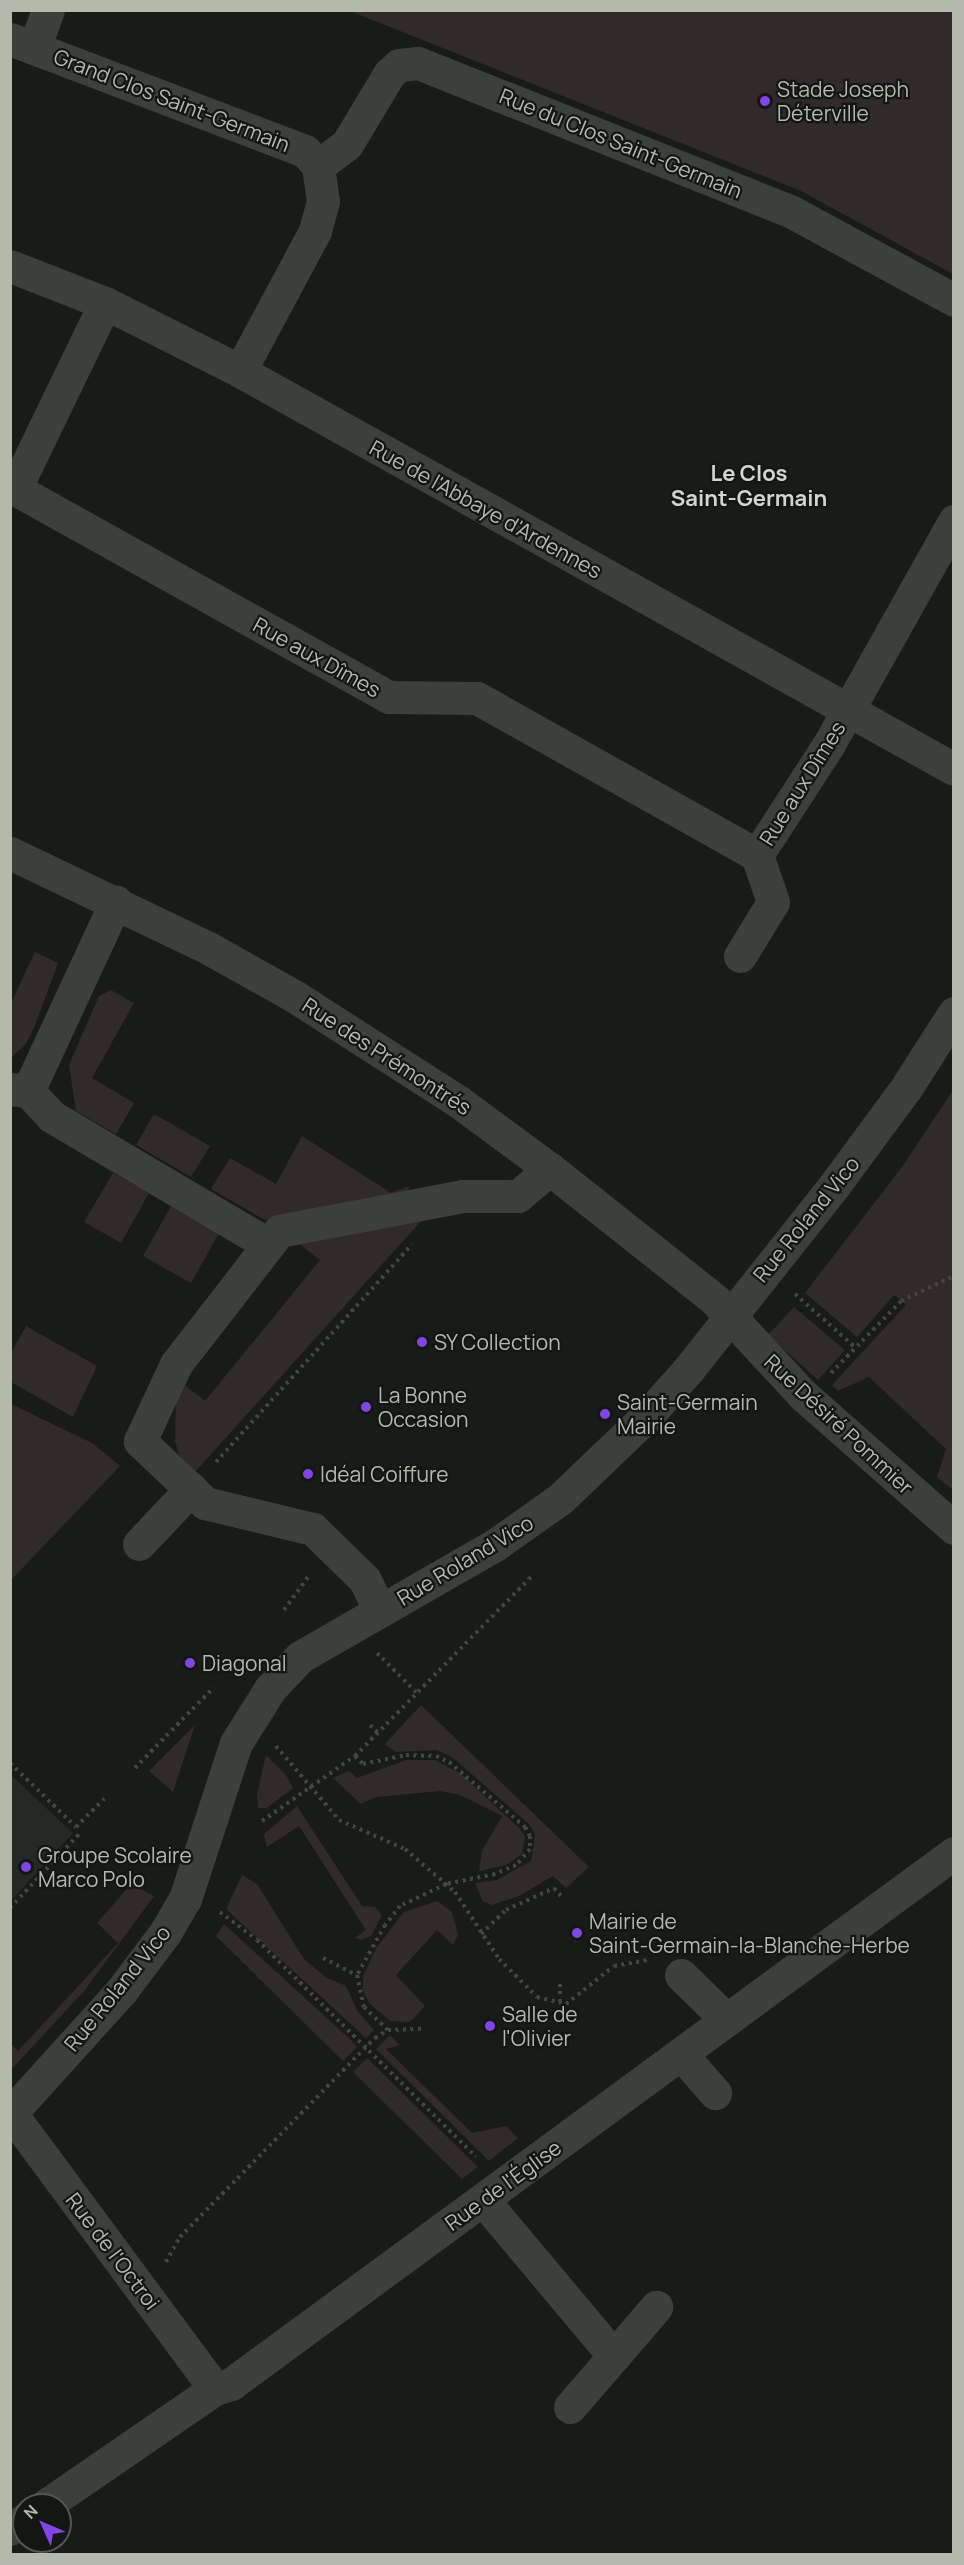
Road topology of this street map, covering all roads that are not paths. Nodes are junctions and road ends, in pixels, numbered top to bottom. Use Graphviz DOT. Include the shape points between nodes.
graph roads {
  1 [pos="48,10"];
  2 [pos="22,44"];
  3 [pos="318,166"];
  4 [pos="10,266"];
  5 [pos="954,300"];
  6 [pos="105,303"];
  7 [pos="240,371"];
  8 [pos="13,493"];
  9 [pos="954,521"];
  10 [pos="847,711"];
  11 [pos="954,769"];
  12 [pos="10,853"];
  13 [pos="757,855"];
  14 [pos="116,901"];
  15 [pos="741,956"];
  16 [pos="954,1013"];
  17 [pos="19,1090"];
  18 [pos="550,1169"];
  19 [pos="266,1243"];
  20 [pos="728,1316"];
  21 [pos="191,1490"];
  22 [pos="954,1528"];
  23 [pos="139,1544"];
  24 [pos="380,1611"];
  25 [pos="954,1853"];
  26 [pos="681,1975"];
  27 [pos="727,2020"];
  28 [pos="681,2054"];
  29 [pos="715,2093"];
  30 [pos="10,2113"];
  31 [pos="483,2200"];
  32 [pos="656,2307"];
  33 [pos="614,2356"];
  34 [pos="215,2389"];
  35 [pos="570,2408"];
  36 [pos="63,2493"];
  1 -- 2 [label="street"];
  2 -- 3 [label="street, Grand Clos Saint-Germain" via="305,151"];
  3 -- 5 [label="street, Rue du Clos Saint-Germain" via="347,144 389,74 399,65 418,63 792,212"];
  3 -- 7 [label="street" via="323,201 315,231"];
  4 -- 6 [label="street, Rue de l'Abbaye d'Ardennes"];
  6 -- 7 [label="street, Rue de l'Abbaye d'Ardennes"];
  6 -- 8 [label="street, Rue aux Dîmes"];
  7 -- 10 [label="street, Rue de l'Abbaye d'Ardennes"];
  8 -- 13 [label="street, Rue aux Dîmes" via="389,697 477,698"];
  9 -- 10 [label="street"];
  10 -- 11 [label="street, Rue de l'Abbaye d'Ardennes"];
  10 -- 13 [label="street, Rue aux Dîmes"];
  12 -- 14 [label="street, Rue des Prémontrés"];
  13 -- 15 [label="street" via="773,902"];
  14 -- 17 [label="street"];
  14 -- 18 [label="street, Rue des Prémontrés" via="294,996 459,1102"];
  16 -- 20 [label="street, Rue Roland Vico" via="871,1137"];
  17 -- 19 [label="street" via="51,1116"];
  18 -- 19 [label="street" via="518,1196 463,1196 279,1231"];
  18 -- 20 [label="street, Rue des Prémontrés" via="715,1300"];
  19 -- 21 [label="street" via="227,1301 176,1364 140,1441"];
  20 -- 22 [label="street, Rue Désiré Pommier" via="803,1395"];
  20 -- 24 [label="street, Rue Roland Vico" via="675,1385 560,1499 495,1545"];
  21 -- 23 [label="street"];
  21 -- 24 [label="street" via="205,1503 313,1529 365,1580"];
  24 -- 30 [label="street, Rue Roland Vico" via="300,1657 270,1689 236,1743 185,1899 165,1933 122,1990"];
  25 -- 27 [label="street, Rue de l'Église"];
  26 -- 27 [label="street"];
  27 -- 28 [label="street, Rue de l'Église"];
  28 -- 29 [label="street"];
  28 -- 31 [label="street, Rue de l'Église"];
  30 -- 34 [label="street, Rue de l'Octroi"];
  31 -- 33 [label="street"];
  31 -- 34 [label="street, Rue de l'Église" via="231,2384"];
  32 -- 33 [label="street"];
  33 -- 35 [label="street"];
  34 -- 36 [label="street, Rue de l'Église"];
}
